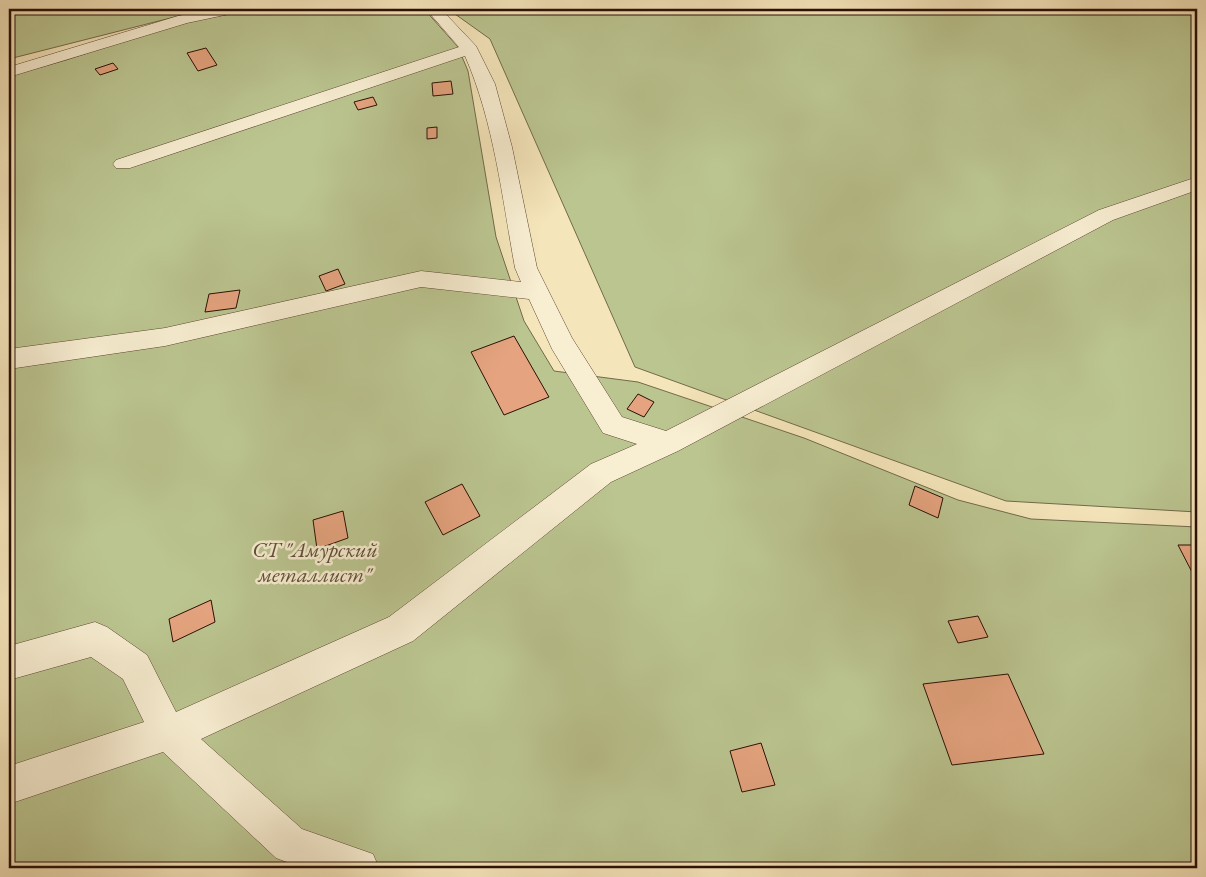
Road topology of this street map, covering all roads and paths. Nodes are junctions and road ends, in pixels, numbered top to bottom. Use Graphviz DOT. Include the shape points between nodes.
graph roads {
  1 [pos="234,9"];
  2 [pos="433,9"];
  3 [pos="470,48"];
  4 [pos="9,65"];
  5 [pos="27,66"];
  6 [pos="9,72"];
  7 [pos="123,164"];
  8 [pos="1197,183"];
  9 [pos="538,292"];
  10 [pos="9,359"];
  11 [pos="668,442"];
  12 [pos="9,663"];
  13 [pos="168,733"];
  14 [pos="9,785"];
  15 [pos="359,868"];
  1 -- 5 [label="street" via="184,19"];
  2 -- 3 [label="street"];
  3 -- 7 [label="street"];
  3 -- 9 [label="street" via="486,84 526,268"];
  4 -- 5 [label="street"];
  5 -- 6 [label="street"];
  8 -- 11 [label="street" via="1106,215"];
  9 -- 10 [label="street" via="421,278 165,337"];
  9 -- 11 [label="street" via="561,342 613,425"];
  11 -- 13 [label="street" via="601,473 401,629"];
  12 -- 13 [label="street" via="95,639 135,667"];
  13 -- 14 [label="street"];
  13 -- 15 [label="street" via="290,844"];
}
